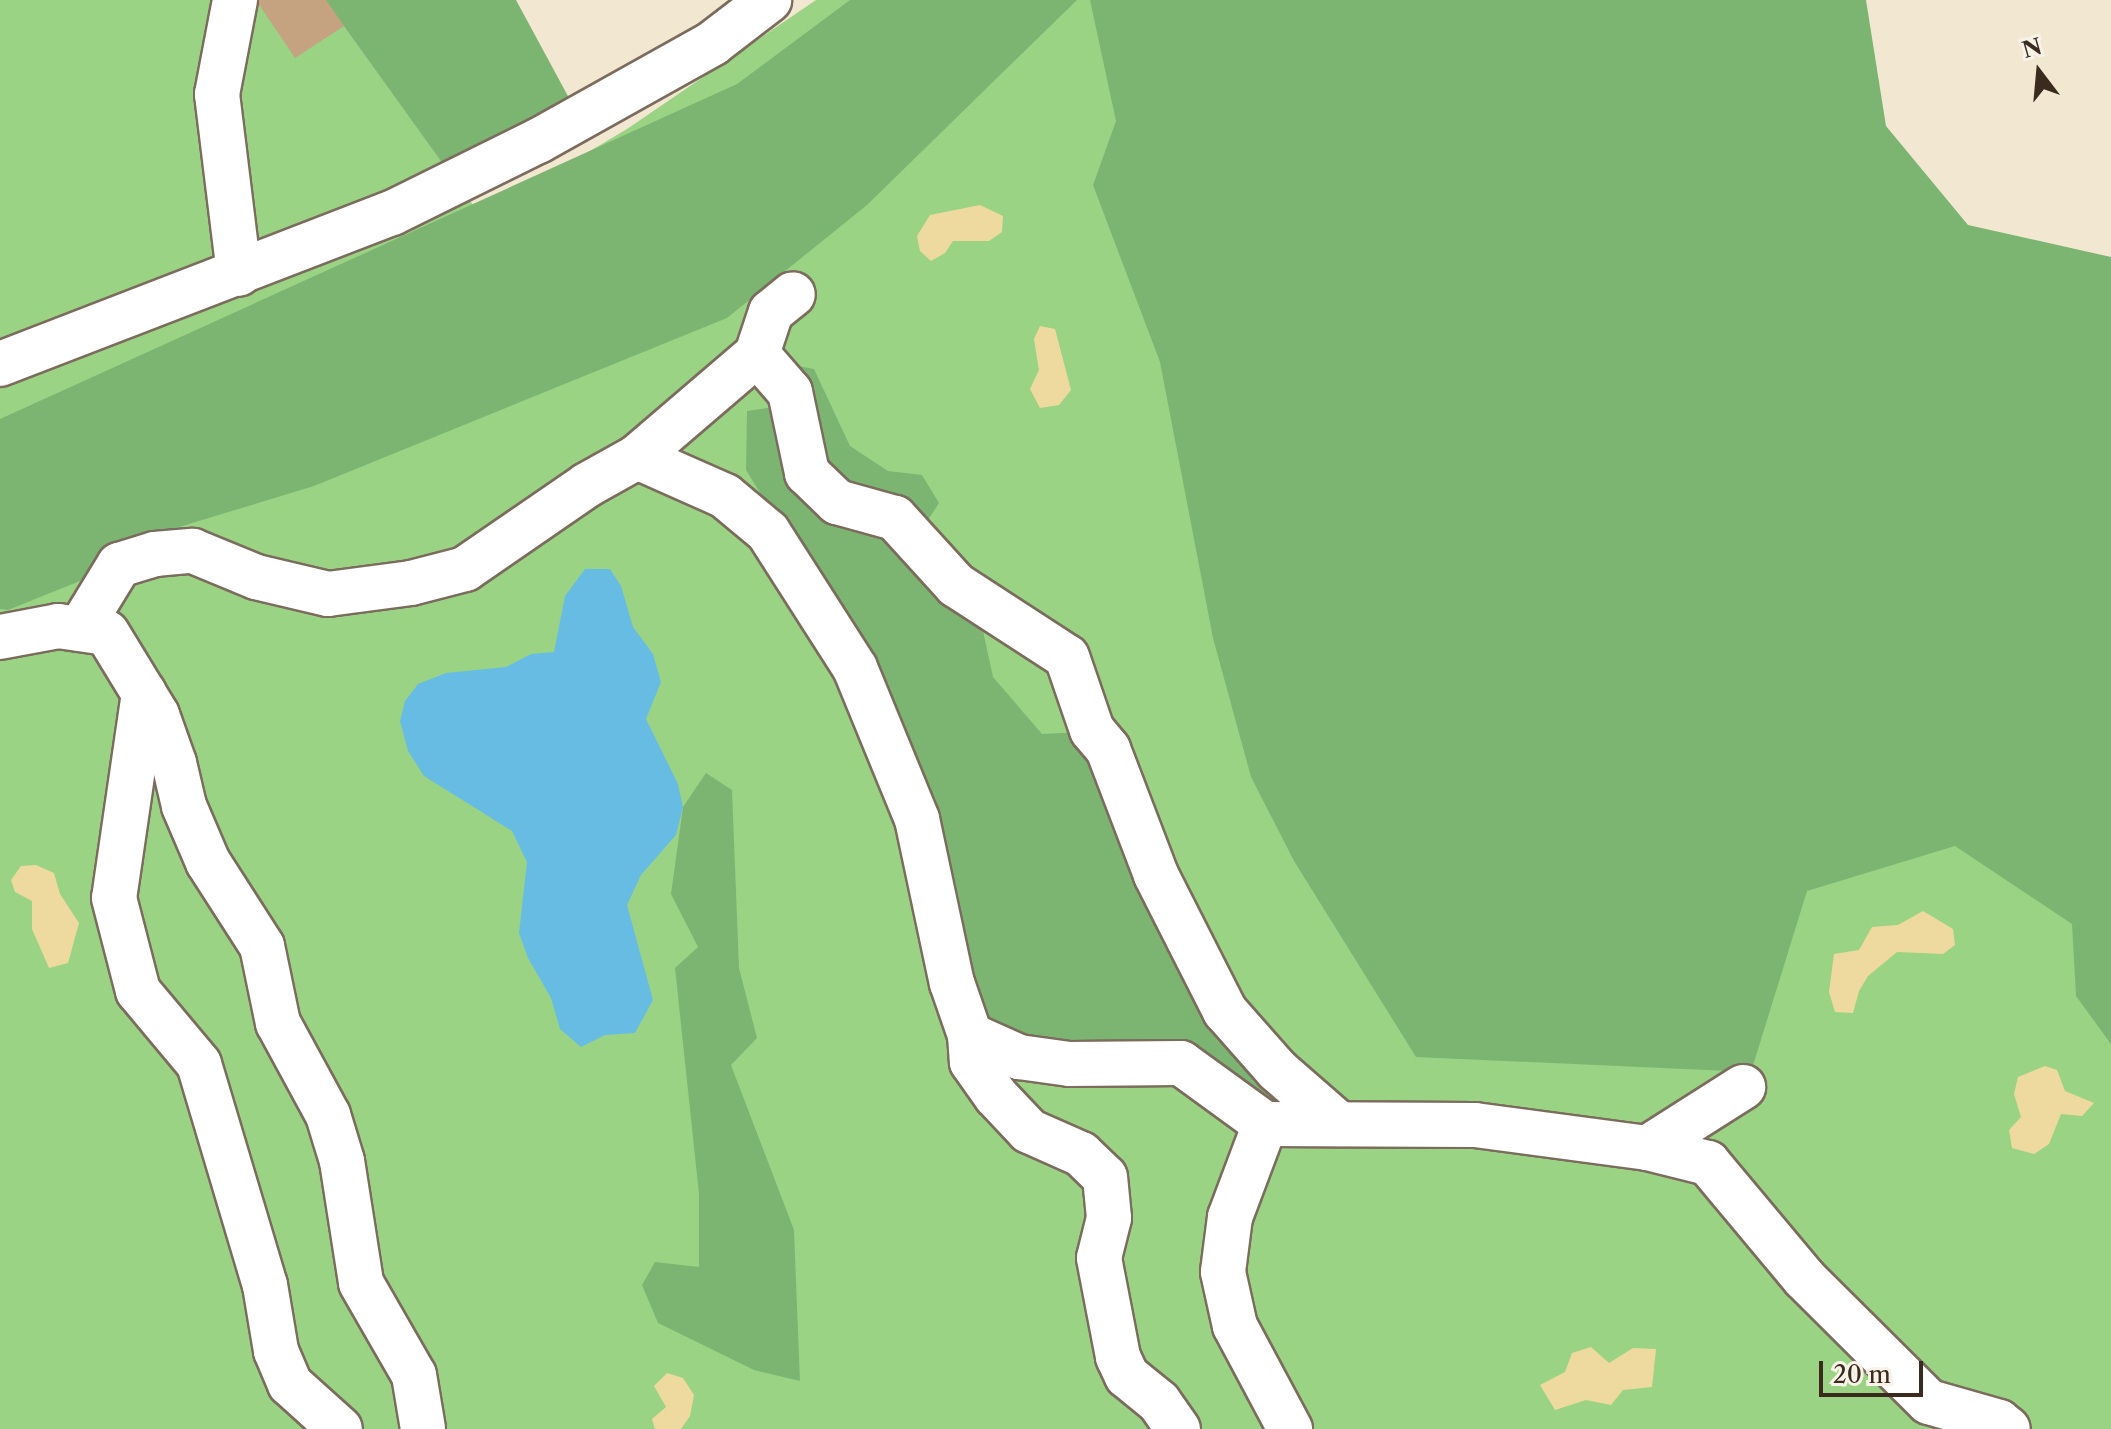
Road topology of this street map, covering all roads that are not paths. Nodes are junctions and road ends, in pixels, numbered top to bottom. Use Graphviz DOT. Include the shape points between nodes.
graph roads {
  1 [pos="235,0"];
  2 [pos="769,0"];
  3 [pos="239,274"];
  4 [pos="793,294"];
  5 [pos="757,354"];
  6 [pos="0,364"];
  7 [pos="637,457"];
  8 [pos="80,629"];
  9 [pos="0,637"];
  10 [pos="144,693"];
  11 [pos="970,1035"];
  12 [pos="1743,1087"];
  13 [pos="1265,1124"];
  14 [pos="1339,1124"];
  15 [pos="1647,1148"];
  16 [pos="1920,1415"];
  17 [pos="340,1429"];
  18 [pos="423,1429"];
  19 [pos="1178,1429"];
  20 [pos="1290,1429"];
  21 [pos="2008,1429"];
  1 -- 3 [label="street" via="217,94"];
  2 -- 3 [label="street" via="713,43 538,141 392,213"];
  3 -- 6 [label="street"];
  4 -- 5 [label="street" via="771,312"];
  5 -- 7 [label="street"];
  5 -- 14 [label="street" via="790,392 807,473 837,502 895,518 956,585 1067,657 1092,730 1108,749 1156,875 1225,1011 1277,1070"];
  7 -- 8 [label="street" via="465,569 411,583 328,594 256,577 193,551 155,554 119,565"];
  7 -- 11 [label="street" via="725,496 768,532 855,668 917,819 952,983"];
  8 -- 9 [label="street" via="58,626"];
  8 -- 10 [label="street" via="107,633"];
  10 -- 17 [label="street" via="114,898 138,991 199,1064 265,1285 276,1351 290,1384"];
  10 -- 18 [label="street" via="162,727 208,862 262,946 278,1023 328,1115 342,1161 361,1283 414,1375"];
  11 -- 13 [label="street" via="1019,1057 1057,1063 1181,1063"];
  11 -- 19 [label="street" via="972,1062 1029,1131 1081,1154 1105,1177 1109,1218 1099,1258 1118,1357 1127,1376 1159,1402"];
  12 -- 15 [label="street"];
  13 -- 14 [label="street"];
  13 -- 20 [label="street" via="1230,1217 1223,1272 1235,1326"];
  14 -- 15 [label="street" via="1475,1125"];
  15 -- 16 [label="street" via="1708,1163"];
  16 -- 21 [label="street" via="1999,1422"];
}
